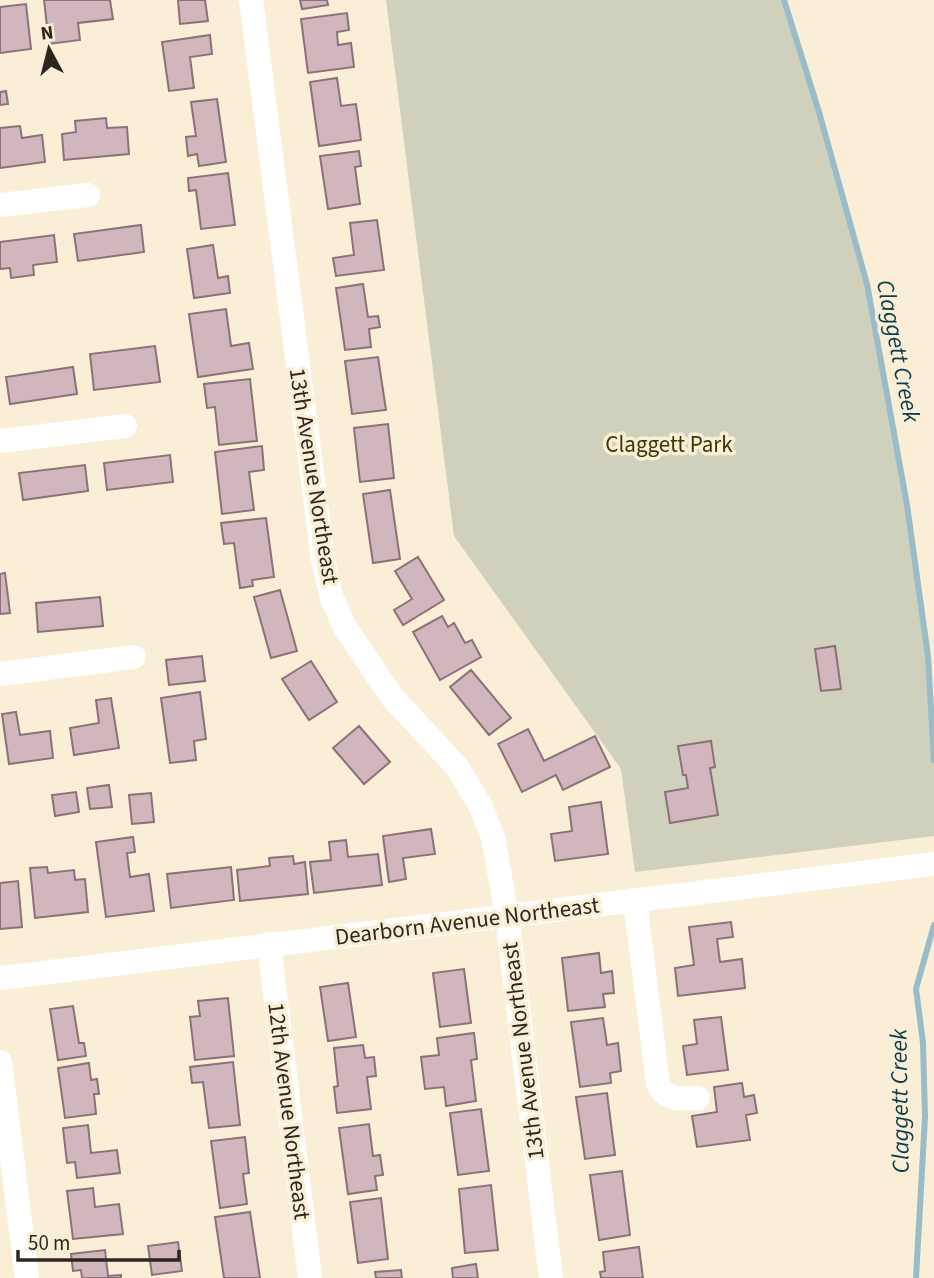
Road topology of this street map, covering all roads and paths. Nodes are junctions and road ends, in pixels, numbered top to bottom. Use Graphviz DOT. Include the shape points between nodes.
graph roads {
  1 [pos="251,0"];
  2 [pos="88,195"];
  3 [pos="0,205"];
  4 [pos="125,426"];
  5 [pos="0,441"];
  6 [pos="134,657"];
  7 [pos="0,674"];
  8 [pos="934,864"];
  9 [pos="635,901"];
  10 [pos="507,916"];
  11 [pos="268,944"];
  12 [pos="0,978"];
  13 [pos="0,1062"];
  14 [pos="698,1098"];
  15 [pos="27,1278"];
  16 [pos="310,1278"];
  17 [pos="551,1278"];
  1 -- 10 [label="street, 13th Avenue Northeast" via="312,484 332,599 345,627 392,697 457,767 480,804 492,837"];
  2 -- 3 [label="street"];
  4 -- 5 [label="street"];
  6 -- 7 [label="street"];
  8 -- 9 [label="street, Dearborn Avenue Northeast"];
  9 -- 10 [label="street, Dearborn Avenue Northeast"];
  9 -- 14 [label="street" via="658,1084 668,1096"];
  10 -- 11 [label="street, Dearborn Avenue Northeast"];
  10 -- 17 [label="street, 13th Avenue Northeast"];
  11 -- 12 [label="street, Dearborn Avenue Northeast"];
  11 -- 16 [label="street, 12th Avenue Northeast"];
  13 -- 15 [label="street"];
}
